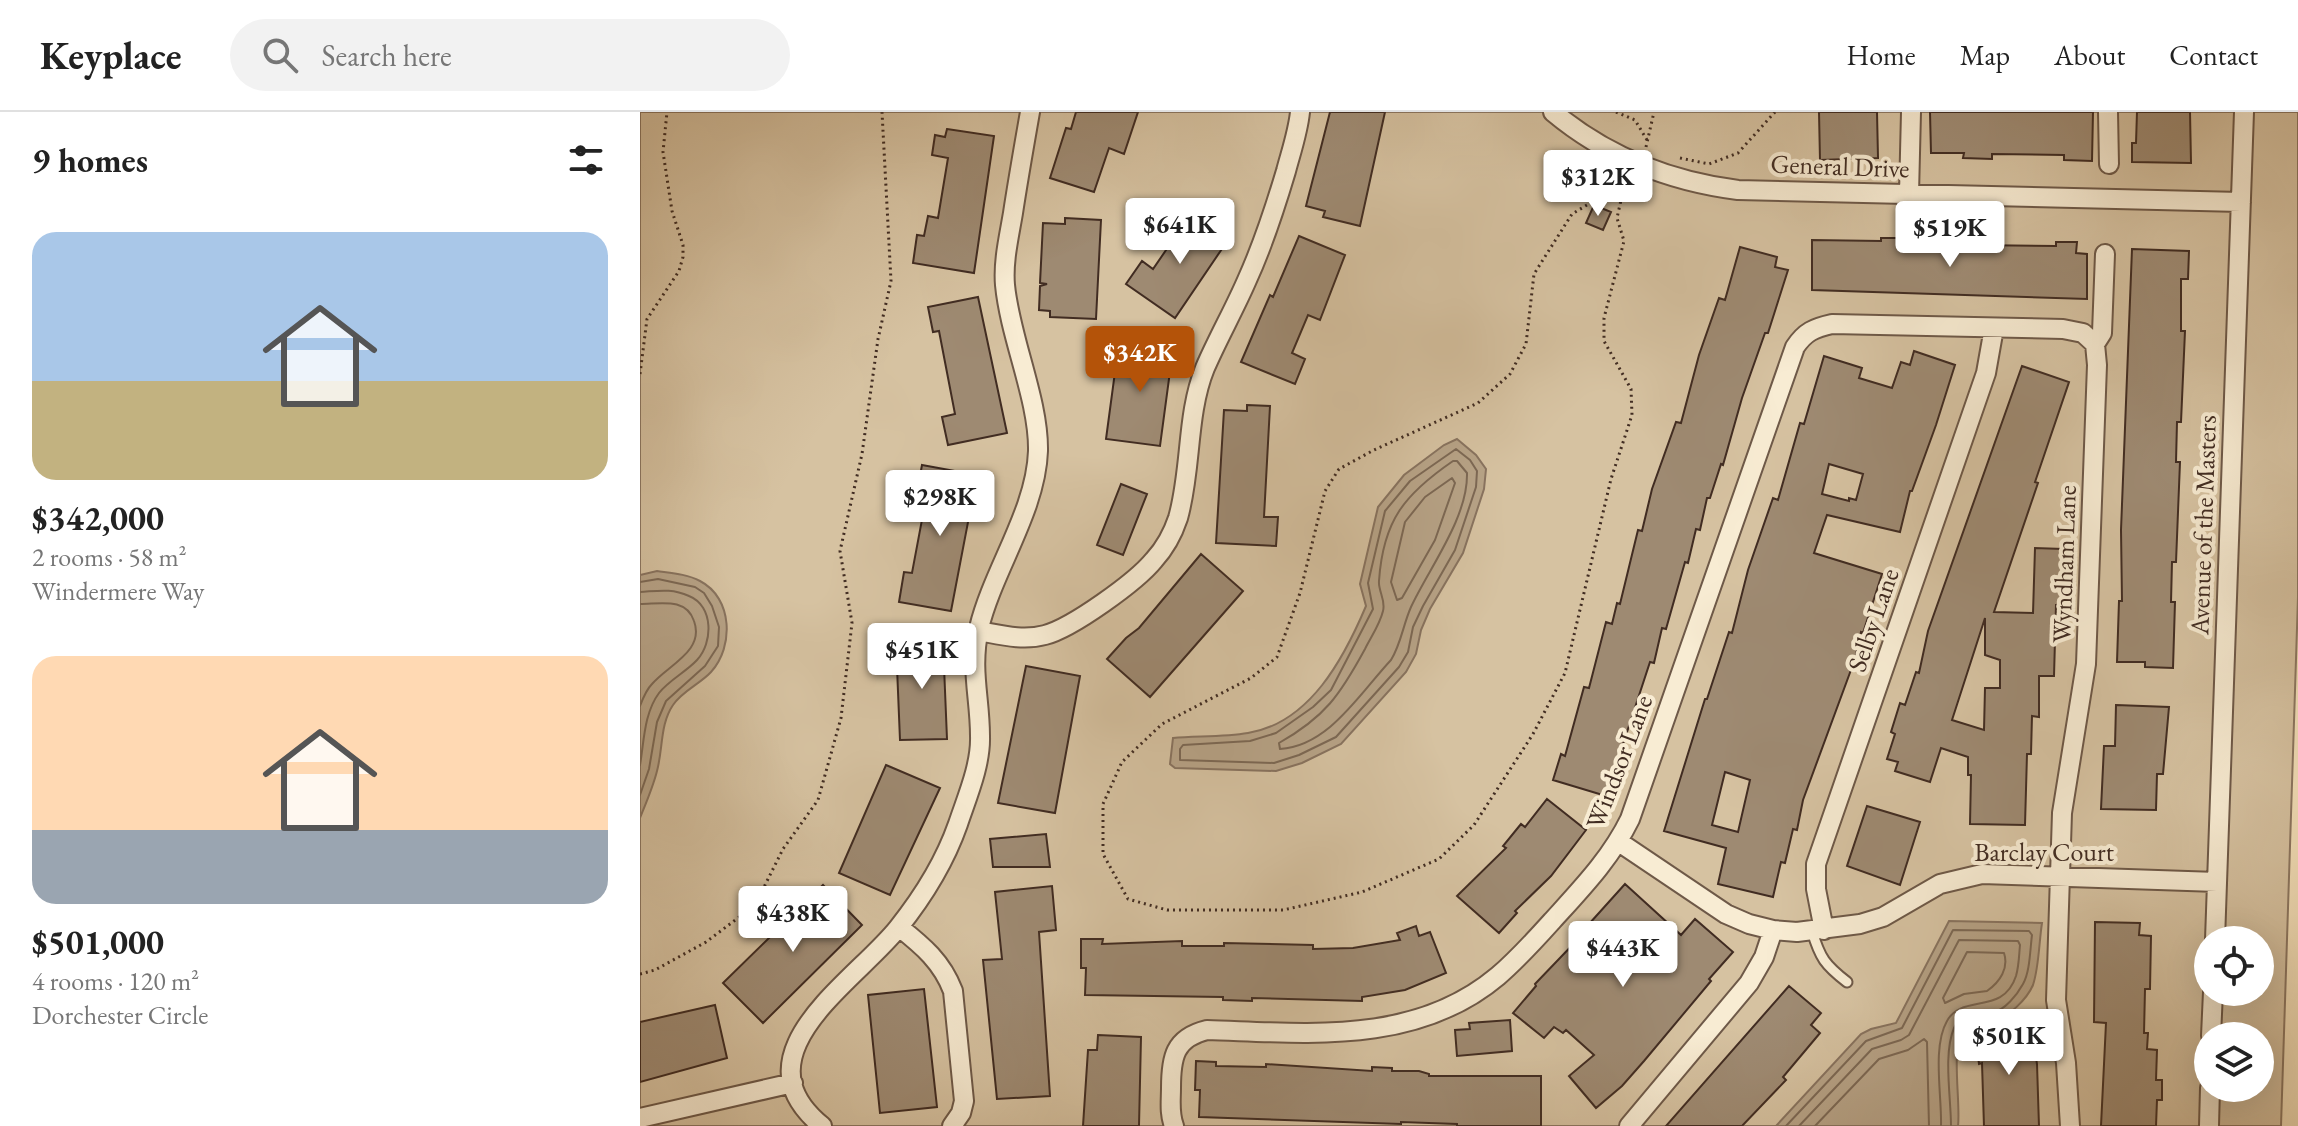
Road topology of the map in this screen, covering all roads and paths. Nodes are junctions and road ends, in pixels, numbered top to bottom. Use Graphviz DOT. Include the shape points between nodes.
graph roads {
  1 [pos="667,112"];
  2 [pos="882,112"];
  3 [pos="1030,112"];
  4 [pos="1300,112"];
  5 [pos="1553,112"];
  6 [pos="1616,112"];
  7 [pos="1775,112"];
  8 [pos="1911,112"];
  9 [pos="2108,112"];
  10 [pos="2244,112"];
  11 [pos="1648,141"];
  12 [pos="1645,150"];
  13 [pos="1656,153"];
  14 [pos="1668,156"];
  15 [pos="2109,164"];
  16 [pos="1909,194"];
  17 [pos="1621,200"];
  18 [pos="2241,202"];
  19 [pos="2105,254"];
  20 [pos="1994,328"];
  21 [pos="2095,344"];
  22 [pos="640,374"];
  23 [pos="979,631"];
  24 [pos="1619,842"];
  25 [pos="2060,876"];
  26 [pos="2217,882"];
  27 [pos="2215,926"];
  28 [pos="899,927"];
  29 [pos="1773,930"];
  30 [pos="1818,930"];
  31 [pos="640,974"];
  32 [pos="1847,982"];
  33 [pos="793,1083"];
  34 [pos="2210,1102"];
  35 [pos="640,1118"];
  36 [pos="822,1126"];
  37 [pos="952,1126"];
  38 [pos="1174,1126"];
  39 [pos="1629,1126"];
  40 [pos="2070,1126"];
  41 [pos="2209,1126"];
  1 -- 22 [label="path" via="663,152 683,257 647,319"];
  2 -- 31 [label="path" via="891,281 840,551 852,623 841,718 818,800 750,909 706,942"];
  3 -- 23 [label="street" via="1005,284 1037,432 1037,461"];
  4 -- 23 [label="street" via="1269,225 1204,370 1170,538 1147,568 1057,632 1017,638"];
  5 -- 16 [label="street, General Drive" via="1613,154 1684,181 1738,190"];
  6 -- 11 [label="path" via="1635,120"];
  7 -- 14 [label="path" via="1738,153 1709,164"];
  8 -- 16 [label="street"];
  9 -- 15 [label="street"];
  10 -- 18 [label="street, Avenue of the Masters"];
  12 -- 13 [label="path"];
  16 -- 18 [label="street, General Drive"];
  17 -- 17 [label="path" via="1592,202 1572,214 1541,262 1534,274 1526,344 1510,374 1478,403 1339,469 1325,491 1300,593 1277,657 1251,678 1162,724 1122,762 1103,804 1103,854 1128,899 1167,910 1283,910 1362,892 1439,859 1474,825 1565,673 1611,479 1632,415 1631,389 1604,341 1604,318 1624,241 1617,218"];
  18 -- 26 [label="street, Avenue of the Masters"];
  19 -- 21 [label="street, Wyndham Lane" via="2102,333"];
  20 -- 21 [label="street" via="2063,329 2083,333"];
  20 -- 24 [label="street, Windsor Lane" via="1832,324 1802,336"];
  20 -- 30 [label="street, Selby Lane" via="1986,373 1816,864"];
  21 -- 25 [label="street, Wyndham Lane" via="2086,664 2063,799"];
  23 -- 28 [label="street" via="974,690 980,736 970,788 943,859"];
  24 -- 29 [label="street, Barclay Court" via="1726,914"];
  24 -- 38 [label="street, Windsor Lane" via="1523,954 1476,992 1434,1015 1367,1031 1195,1033 1173,1056"];
  25 -- 26 [label="street, Barclay Court"];
  25 -- 30 [label="street, Barclay Court" via="1968,876 1940,884 1883,917"];
  25 -- 40 [label="street, Wyndham Lane" via="2056,1000"];
  26 -- 27 [label="street, Avenue of the Masters"];
  28 -- 33 [label="street" via="804,1026 793,1049"];
  28 -- 37 [label="street" via="932,954 953,991 964,1101"];
  29 -- 30 [label="street, Barclay Court"];
  29 -- 39 [label="street" via="1749,983"];
  30 -- 32 [label="lane" via="1818,954"];
  33 -- 35 [label="street"];
  33 -- 36 [label="street" via="803,1107"];
  34 -- 41 [label="street"];
}
